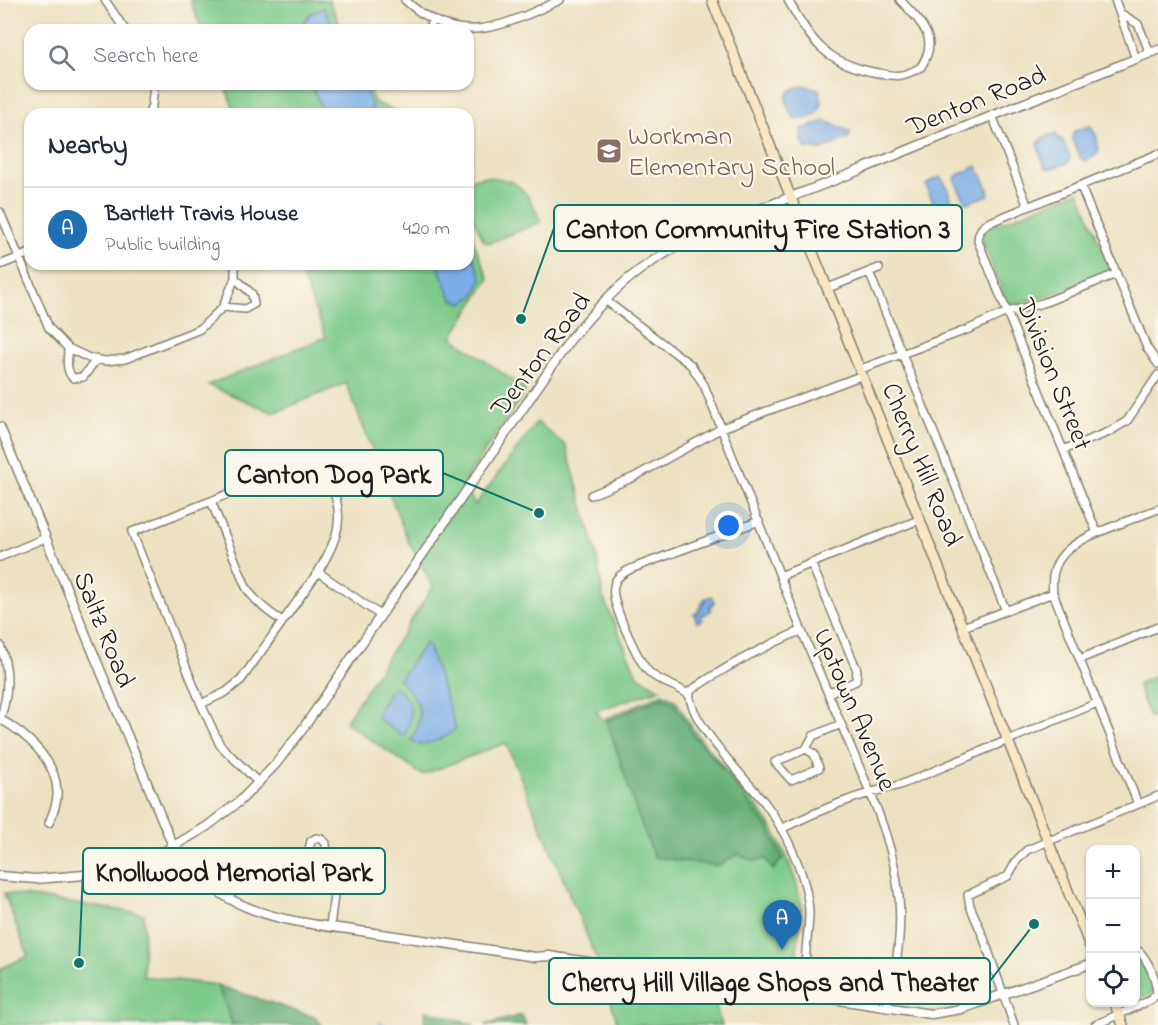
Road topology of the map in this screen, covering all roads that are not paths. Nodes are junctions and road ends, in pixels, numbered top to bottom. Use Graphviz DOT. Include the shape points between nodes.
graph roads {
  1 [pos="105,0"];
  2 [pos="405,0"];
  3 [pos="560,0"];
  4 [pos="712,0"];
  5 [pos="788,0"];
  6 [pos="900,0"];
  7 [pos="1114,0"];
  8 [pos="546,3"];
  9 [pos="1120,13"];
  10 [pos="432,20"];
  11 [pos="121,24"];
  12 [pos="431,24"];
  13 [pos="440,24"];
  14 [pos="474,30"];
  15 [pos="1154,51"];
  16 [pos="1136,58"];
  17 [pos="153,90"];
  18 [pos="151,108"];
  19 [pos="992,115"];
  20 [pos="1158,154"];
  21 [pos="1081,187"];
  22 [pos="792,198"];
  23 [pos="1028,207"];
  24 [pos="0,212"];
  25 [pos="24,256"];
  26 [pos="19,258"];
  27 [pos="0,265"];
  28 [pos="879,268"];
  29 [pos="235,270"];
  30 [pos="869,272"];
  31 [pos="1116,274"];
  32 [pos="235,278"];
  33 [pos="828,288"];
  34 [pos="604,300"];
  35 [pos="223,307"];
  36 [pos="1007,312"];
  37 [pos="68,348"];
  38 [pos="903,354"];
  39 [pos="96,360"];
  40 [pos="1158,364"];
  41 [pos="862,372"];
  42 [pos="1158,375"];
  43 [pos="0,427"];
  44 [pos="722,428"];
  45 [pos="1063,450"];
  46 [pos="591,495"];
  47 [pos="211,501"];
  48 [pos="1158,509"];
  49 [pos="921,519"];
  50 [pos="759,521"];
  51 [pos="1097,533"];
  52 [pos="45,538"];
  53 [pos="0,557"];
  54 [pos="811,564"];
  55 [pos="318,572"];
  56 [pos="780,576"];
  57 [pos="1053,593"];
  58 [pos="1006,611"];
  59 [pos="380,615"];
  60 [pos="282,621"];
  61 [pos="963,627"];
  62 [pos="1158,627"];
  63 [pos="800,631"];
  64 [pos="0,645"];
  65 [pos="1080,659"];
  66 [pos="828,693"];
  67 [pos="689,695"];
  68 [pos="1097,703"];
  69 [pos="201,704"];
  70 [pos="0,719"];
  71 [pos="841,724"];
  72 [pos="1008,740"];
  73 [pos="806,749"];
  74 [pos="259,783"];
  75 [pos="870,792"];
  76 [pos="1158,796"];
  77 [pos="1138,804"];
  78 [pos="49,823"];
  79 [pos="781,829"];
  80 [pos="1049,841"];
  81 [pos="173,846"];
  82 [pos="327,859"];
  83 [pos="0,876"];
  84 [pos="330,926"];
  85 [pos="1086,936"];
  86 [pos="1140,952"];
  87 [pos="1086,965"];
  88 [pos="1156,979"];
  89 [pos="1004,993"];
  90 [pos="806,996"];
  91 [pos="1116,1007"];
  92 [pos="887,1008"];
  93 [pos="1119,1015"];
  94 [pos="1014,1025"];
  95 [pos="1095,1025"];
  96 [pos="1123,1025"];
  1 -- 11 [label="street"];
  2 -- 10 [label="street"];
  3 -- 8 [label="street"];
  4 -- 22 [label="main road, Cherry Hill Road"];
  5 -- 6 [label="street" via="815,43 832,58 851,68 900,77 921,67 929,43 926,32"];
  7 -- 9 [label="street"];
  8 -- 14 [label="street" via="499,26"];
  9 -- 15 [label="street" via="1138,24"];
  9 -- 16 [label="street"];
  10 -- 12 [label="street"];
  10 -- 13 [label="street"];
  15 -- 16 [label="street, Denton Road"];
  16 -- 19 [label="street, Denton Road"];
  17 -- 18 [label="street"];
  19 -- 22 [label="street, Denton Road"];
  19 -- 23 [label="street"];
  20 -- 21 [label="street"];
  21 -- 23 [label="street"];
  21 -- 31 [label="street"];
  22 -- 33 [label="main road, Cherry Hill Road"];
  22 -- 34 [label="street, Denton Road" via="678,246"];
  23 -- 36 [label="street, Division Street" via="988,223 980,231 978,241"];
  24 -- 26 [label="street"];
  25 -- 26 [label="street"];
  26 -- 27 [label="street"];
  26 -- 37 [label="street" via="46,323"];
  28 -- 30 [label="street"];
  29 -- 32 [label="street"];
  30 -- 33 [label="street"];
  30 -- 38 [label="street"];
  31 -- 36 [label="street" via="1043,303"];
  31 -- 40 [label="street" via="1147,348"];
  32 -- 35 [label="street"];
  32 -- 35 [label="street" via="252,294 254,304 245,309"];
  33 -- 41 [label="main road, Cherry Hill Road"];
  34 -- 44 [label="street, Uptown Avenue" via="691,365"];
  34 -- 59 [label="street, Denton Road" via="570,340"];
  35 -- 39 [label="street" via="200,329 150,350 117,361"];
  36 -- 38 [label="street"];
  36 -- 45 [label="street, Division Street"];
  37 -- 39 [label="street"];
  37 -- 39 [label="street" via="67,368 73,378 83,377"];
  38 -- 41 [label="street"];
  38 -- 58 [label="street"];
  41 -- 44 [label="street"];
  41 -- 49 [label="main road, Cherry Hill Road"];
  42 -- 45 [label="street" via="1127,421"];
  43 -- 52 [label="street, Saltz Road"];
  44 -- 46 [label="street" via="634,477"];
  44 -- 50 [label="street, Uptown Avenue"];
  45 -- 51 [label="street, Division Street"];
  47 -- 55 [label="street" via="320,456 334,489 339,515 334,543"];
  47 -- 60 [label="street" via="246,587 262,607"];
  47 -- 69 [label="street" via="132,532"];
  48 -- 51 [label="street"];
  49 -- 54 [label="street"];
  49 -- 61 [label="main road, Cherry Hill Road"];
  50 -- 56 [label="street, Uptown Avenue"];
  50 -- 67 [label="street" via="633,568 616,580 613,595 645,667 659,680"];
  51 -- 57 [label="street" via="1074,544 1057,563"];
  52 -- 53 [label="street"];
  52 -- 81 [label="street, Saltz Road"];
  54 -- 56 [label="street"];
  54 -- 66 [label="street" via="857,670 855,681"];
  55 -- 59 [label="street"];
  55 -- 60 [label="street"];
  56 -- 63 [label="street, Uptown Avenue"];
  57 -- 58 [label="street"];
  57 -- 65 [label="street"];
  58 -- 61 [label="street"];
  59 -- 74 [label="street, Denton Road" via="298,735"];
  60 -- 69 [label="street" via="241,680"];
  61 -- 72 [label="main road, Cherry Hill Road"];
  62 -- 65 [label="street"];
  63 -- 66 [label="street, Uptown Avenue"];
  63 -- 67 [label="street" via="738,660"];
  64 -- 70 [label="street" via="8,682"];
  65 -- 68 [label="street"];
  66 -- 71 [label="street, Uptown Avenue"];
  67 -- 79 [label="street" via="702,725 766,804"];
  68 -- 72 [label="street"];
  68 -- 77 [label="street"];
  69 -- 74 [label="street" via="220,746"];
  70 -- 78 [label="street" via="32,741 52,772 57,790"];
  71 -- 73 [label="street" via="813,736"];
  71 -- 75 [label="street, Uptown Avenue"];
  72 -- 75 [label="street" via="900,785"];
  72 -- 80 [label="main road, Cherry Hill Road"];
  73 -- 73 [label="street" via="775,762 791,780 819,768 814,754"];
  74 -- 81 [label="street, Denton Road" via="222,816"];
  75 -- 79 [label="street"];
  75 -- 92 [label="street, Uptown Avenue" via="891,854 899,903 898,952"];
  76 -- 77 [label="street"];
  77 -- 80 [label="street"];
  79 -- 90 [label="street" via="807,895"];
  80 -- 85 [label="main road, Cherry Hill Road"];
  80 -- 89 [label="street" via="1027,850 1008,876 968,895"];
  81 -- 83 [label="street, Denton Road" via="109,873 36,879"];
  81 -- 84 [label="street, Saltz Road" via="204,880 252,910"];
  82 -- 84 [label="street" via="335,888"];
  84 -- 90 [label="street, Saltz Road"];
  86 -- 88 [label="street"];
  87 -- 89 [label="street, Saltz Road"];
  88 -- 93 [label="street" via="1157,993 1151,1000"];
  89 -- 92 [label="street, Saltz Road" via="939,1014"];
  89 -- 94 [label="street"];
  90 -- 92 [label="street, Saltz Road"];
  91 -- 93 [label="main road"];
  93 -- 95 [label="street"];
  93 -- 96 [label="main road"];
}
